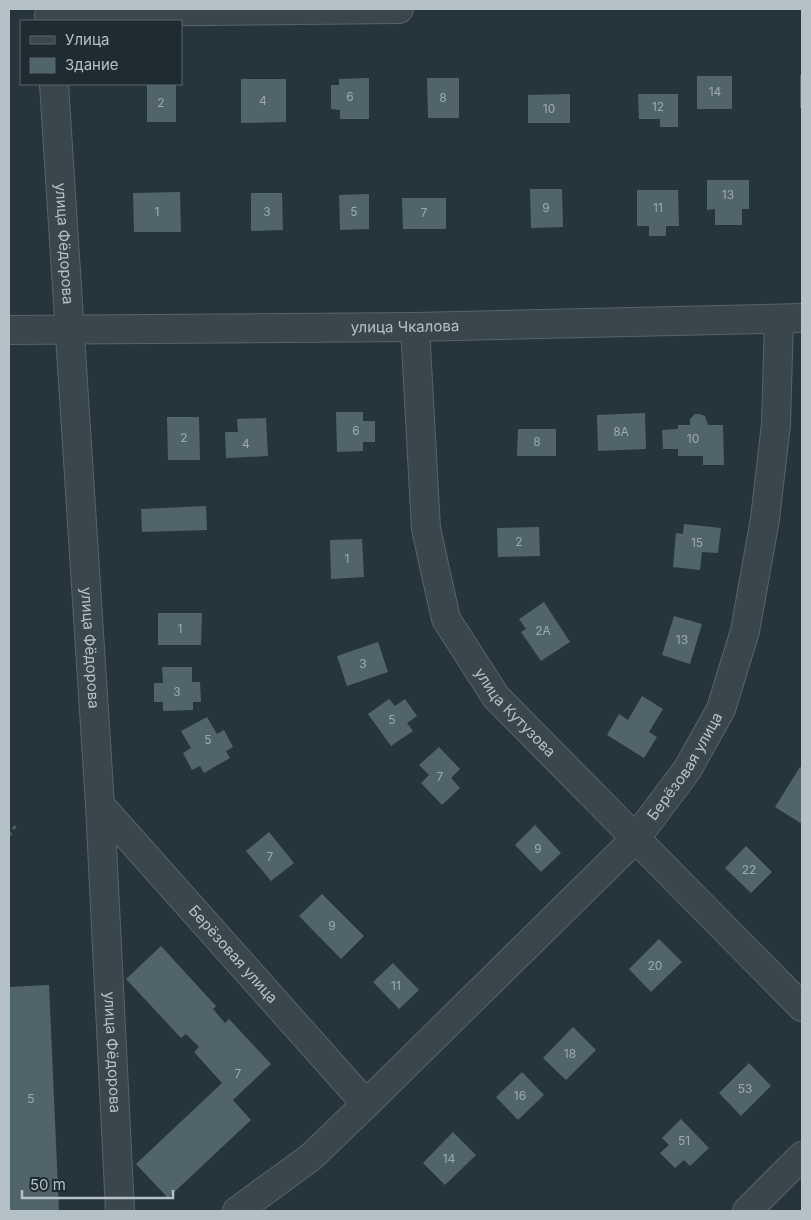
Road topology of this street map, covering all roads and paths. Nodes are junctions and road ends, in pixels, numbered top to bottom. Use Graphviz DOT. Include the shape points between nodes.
graph roads {
  1 [pos="399,9"];
  2 [pos="50,18"];
  3 [pos="54,85"];
  4 [pos="791,318"];
  5 [pos="415,328"];
  6 [pos="9,330"];
  7 [pos="68,330"];
  8 [pos="100,804"];
  9 [pos="16,825"];
  10 [pos="9,836"];
  11 [pos="636,838"];
  12 [pos="802,1007"];
  13 [pos="366,1104"];
  14 [pos="802,1156"];
  15 [pos="120,1211"];
  16 [pos="237,1211"];
  17 [pos="747,1211"];
  1 -- 2 [label="street" via="118,12"];
  3 -- 7 [label="street, улица Фёдорова"];
  4 -- 5 [label="street, улица Чкалова"];
  4 -- 11 [label="street, Берёзовая улица" via="765,519 746,631 721,709 687,770"];
  5 -- 7 [label="street, улица Чкалова"];
  5 -- 11 [label="street, улица Кутузова" via="426,529 446,619 496,697"];
  6 -- 7 [label="street, улица Чкалова"];
  7 -- 8 [label="street, улица Фёдорова"];
  8 -- 13 [label="street, Берёзовая улица"];
  8 -- 15 [label="street, улица Фёдорова"];
  9 -- 10 [label="path"];
  11 -- 12 [label="street, улица Кутузова"];
  11 -- 13 [label="street, Берёзовая улица"];
  13 -- 16 [label="street, Берёзовая улица" via="311,1157"];
  14 -- 17 [label="street"];
}
